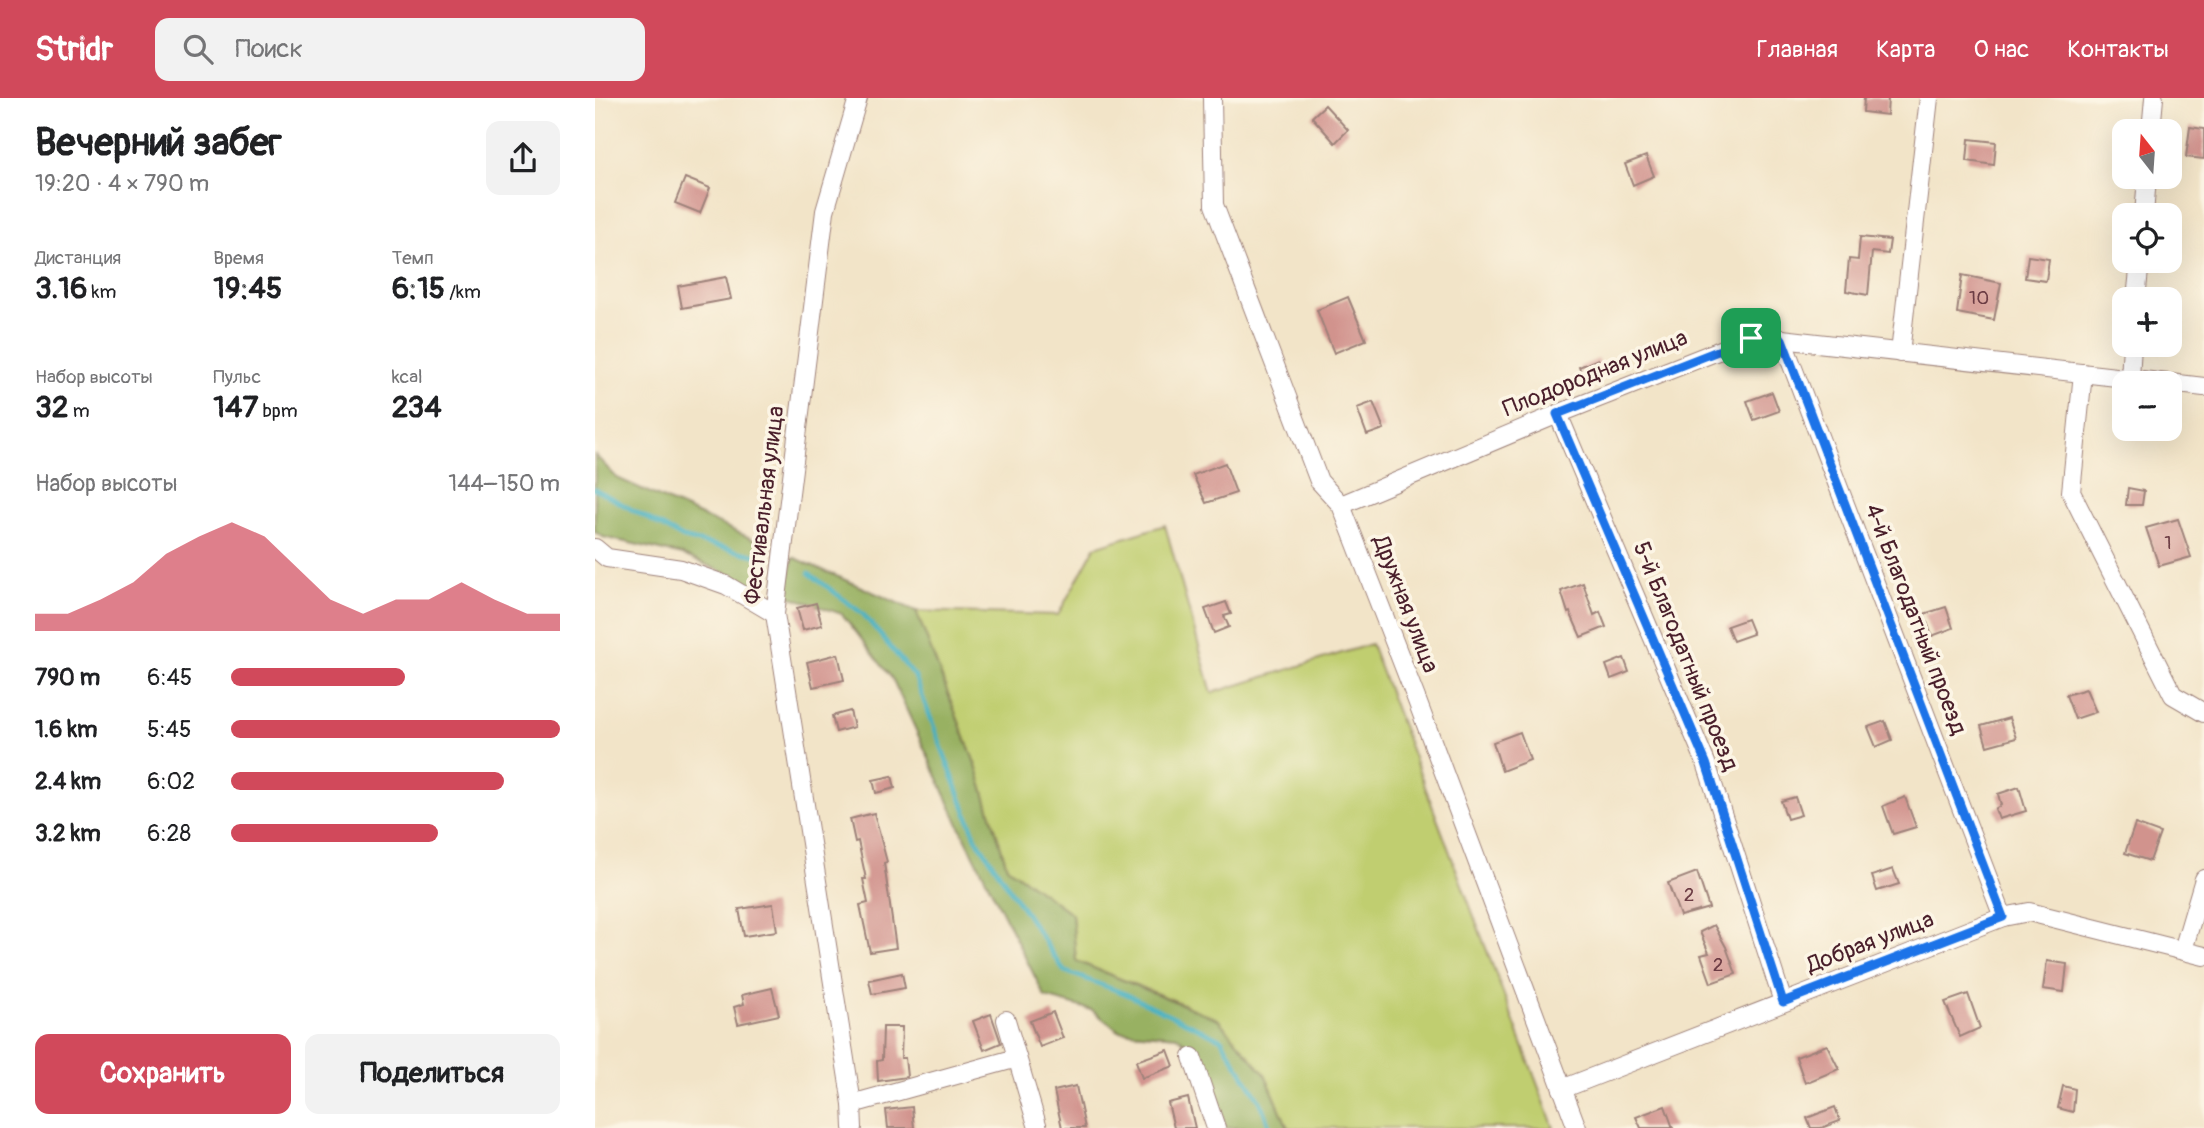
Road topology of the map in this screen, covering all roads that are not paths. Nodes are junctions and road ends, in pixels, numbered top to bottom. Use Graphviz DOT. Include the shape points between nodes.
graph roads {
  1 [pos="858,98"];
  2 [pos="1212,98"];
  3 [pos="1929,98"];
  4 [pos="2154,98"];
  5 [pos="2152,119"];
  6 [pos="1782,339"];
  7 [pos="1900,353"];
  8 [pos="2083,373"];
  9 [pos="2112,377"];
  10 [pos="2182,384"];
  11 [pos="2204,387"];
  12 [pos="1557,414"];
  13 [pos="1341,505"];
  14 [pos="595,548"];
  15 [pos="775,614"];
  16 [pos="2204,713"];
  17 [pos="2204,879"];
  18 [pos="2003,917"];
  19 [pos="2183,950"];
  20 [pos="2204,956"];
  21 [pos="1783,1002"];
  22 [pos="1006,1020"];
  23 [pos="1192,1056"];
  24 [pos="1017,1058"];
  25 [pos="1562,1088"];
  26 [pos="852,1104"];
  27 [pos="853,1128"];
  28 [pos="1038,1128"];
  29 [pos="1216,1128"];
  30 [pos="1577,1128"];
  1 -- 15 [label="street, Фестивальная улица" via="825,211"];
  2 -- 13 [label="street, Дружная улица" via="1214,205 1319,481"];
  3 -- 7 [label="street"];
  4 -- 5 [label="street"];
  6 -- 7 [label="street, Плодородная улица"];
  6 -- 12 [label="street, Плодородная улица" via="1751,338"];
  6 -- 18 [label="street, 4-й Благодатный проезд"];
  7 -- 8 [label="street, Плодородная улица"];
  8 -- 9 [label="street, Плодородная улица"];
  8 -- 16 [label="street" via="2071,492 2173,695"];
  10 -- 11 [label="street, Плодородная улица"];
  12 -- 13 [label="street, Плодородная улица"];
  12 -- 21 [label="street, 5-й Благодатный проезд" via="1706,763"];
  13 -- 25 [label="street, Дружная улица"];
  14 -- 15 [label="street" via="607,558 681,569 726,585"];
  15 -- 26 [label="street, Фестивальная улица"];
  17 -- 19 [label="street"];
  18 -- 19 [label="street, Добрая улица" via="2029,912"];
  18 -- 21 [label="street, Добрая улица"];
  19 -- 20 [label="street, Добрая улица"];
  21 -- 25 [label="street, Добрая улица"];
  22 -- 24 [label="street"];
  23 -- 29 [label="street"];
  24 -- 26 [label="street"];
  24 -- 28 [label="street"];
  25 -- 30 [label="street, Дружная улица"];
  26 -- 27 [label="street, Фестивальная улица"];
}
